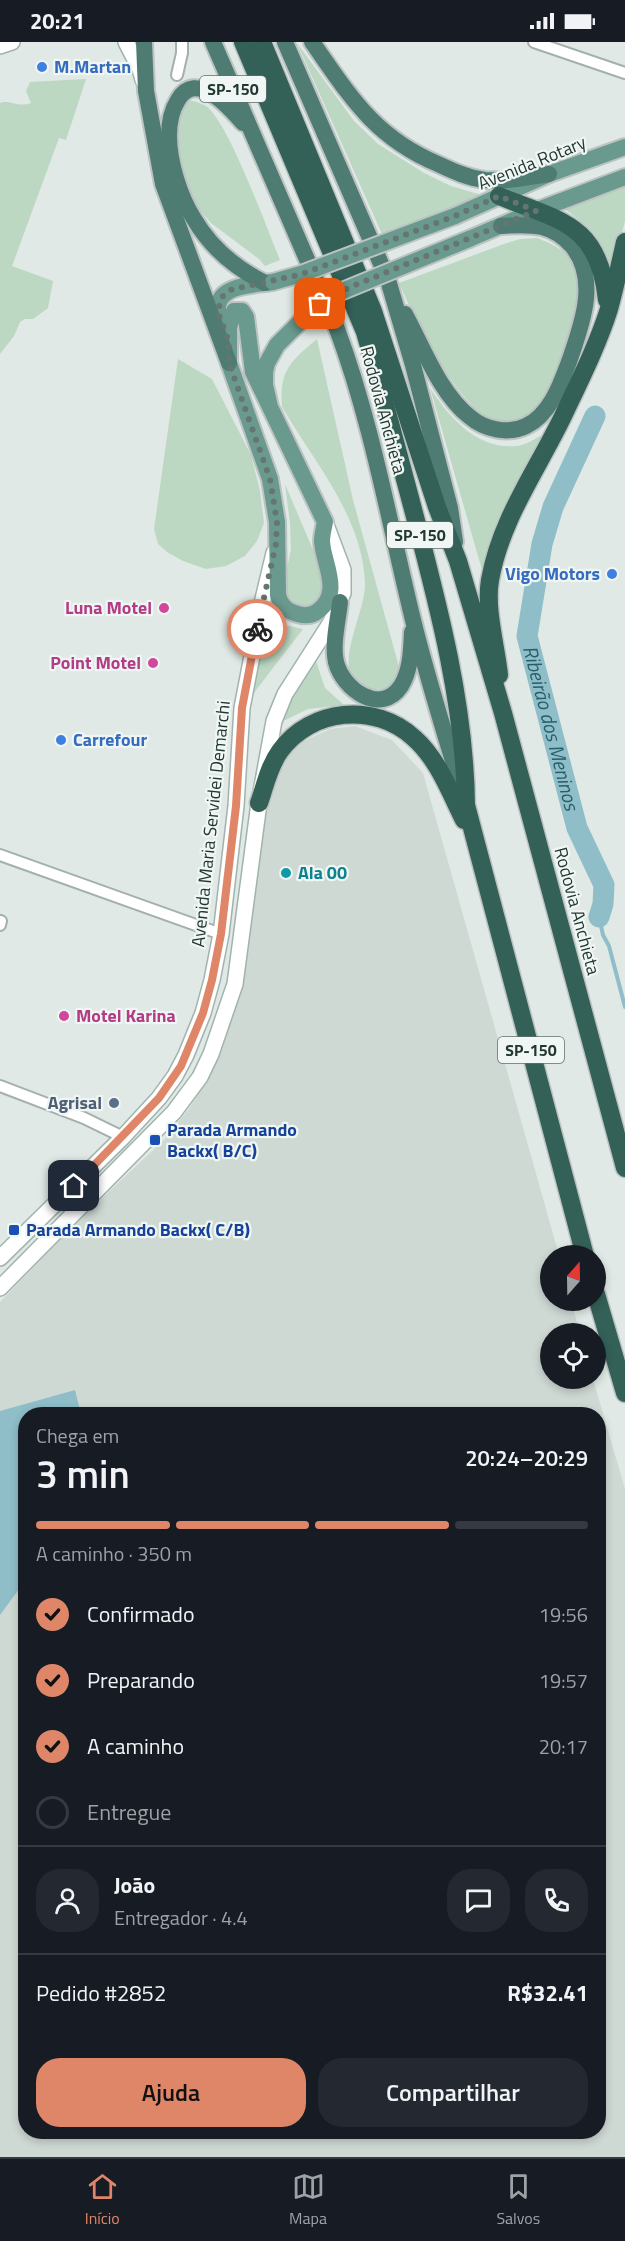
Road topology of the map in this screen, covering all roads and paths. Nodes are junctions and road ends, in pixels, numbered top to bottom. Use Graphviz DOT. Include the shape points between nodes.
graph roads {
  1 [pos="12,42"];
  2 [pos="126,42"];
  3 [pos="144,42"];
  4 [pos="182,42"];
  5 [pos="213,42"];
  6 [pos="243,42"];
  7 [pos="262,42"];
  8 [pos="285,42"];
  9 [pos="312,42"];
  10 [pos="534,42"];
  11 [pos="0,46"];
  12 [pos="625,73"];
  13 [pos="177,75"];
  14 [pos="146,91"];
  15 [pos="254,136"];
  16 [pos="625,147"];
  17 [pos="549,174"];
  18 [pos="625,177"];
  19 [pos="499,196"];
  20 [pos="536,211"];
  21 [pos="501,226"];
  22 [pos="625,242"];
  23 [pos="269,282"];
  24 [pos="390,286"];
  25 [pos="608,310"];
  26 [pos="229,342"];
  27 [pos="229,363"];
  28 [pos="270,407"];
  29 [pos="325,522"];
  30 [pos="276,544"];
  31 [pos="458,561"];
  32 [pos="340,602"];
  33 [pos="413,620"];
  34 [pos="503,713"];
  35 [pos="259,802"];
  36 [pos="466,805"];
  37 [pos="476,844"];
  38 [pos="0,855"];
  39 [pos="221,934"];
  40 [pos="0,1086"];
  41 [pos="123,1137"];
  42 [pos="625,1168"];
  43 [pos="582,1245"];
  44 [pos="0,1258"];
  45 [pos="0,1288"];
  46 [pos="601,1311"];
  47 [pos="625,1393"];
  1 -- 11 [label="main road"];
  2 -- 14 [label="main road"];
  3 -- 14 [label="highway"];
  4 -- 13 [label="street"];
  5 -- 15 [label="highway, Rodovia Anchieta / SP-150"];
  6 -- 36 [label="highway, Rodovia Anchieta / SP-150" via="365,332 431,577 465,764"];
  7 -- 31 [label="highway, Rodovia Anchieta / SP-150" via="373,311"];
  8 -- 24 [label="highway, Rodovia Anchieta / SP-150"];
  9 -- 17 [label="highway" via="364,113 415,154 478,179"];
  10 -- 12 [label="street"];
  14 -- 27 [label="highway" via="163,184"];
  15 -- 23 [label="highway" via="222,100 195,88 177,101 169,134 178,179 195,221 228,261"];
  15 -- 33 [label="highway, Rodovia Anchieta / SP-150" via="351,365"];
  16 -- 17 [label="main road, Avenida Rotary"];
  17 -- 19 [label="main road, Avenida Rotary"];
  18 -- 20 [label="main road"];
  19 -- 20 [label="highway"];
  19 -- 23 [label="main road, Avenida Rotary, bridge" via="302,274"];
  20 -- 21 [label="main road"];
  20 -- 25 [label="highway" via="558,218 592,246 600,263"];
  21 -- 24 [label="highway" via="536,226 554,231 577,254 586,282 580,331 561,382 545,410 525,427 507,430 482,425 455,404"];
  21 -- 28 [label="main road, bridge" via="333,296 310,312 277,345 267,363 265,385"];
  22 -- 25 [label="highway"];
  23 -- 26 [label="main road, Avenida Rotary" via="223,295 218,312"];
  24 -- 31 [label="highway, Rodovia Anchieta / SP-150" via="450,508"];
  25 -- 34 [label="highway" via="563,416 525,485 494,563 490,604"];
  26 -- 27 [label="main road, Avenida Maria Servidei Demarchi"];
  26 -- 28 [label="main road" via="231,318 238,310 246,317 256,381"];
  27 -- 30 [label="main road, Avenida Maria Servidei Demarchi" via="270,479 277,522"];
  28 -- 29 [label="main road"];
  29 -- 30 [label="main road" via="322,541 330,589 323,606 313,614 297,614 281,604"];
  29 -- 32 [label="main road" via="344,575"];
  30 -- 39 [label="main road, Avenida Maria Servidei Demarchi" via="242,708 236,806"];
  31 -- 34 [label="highway, Rodovia Anchieta / SP-150"];
  32 -- 33 [label="highway" via="337,665 348,686 367,697 388,696 402,684 409,664"];
  32 -- 35 [label="main road" via="328,628 282,699 270,736"];
  33 -- 36 [label="highway, Rodovia Anchieta / SP-150"];
  34 -- 42 [label="highway, Rodovia Anchieta / SP-150"];
  35 -- 37 [label="highway" via="276,758 290,740 318,722 346,714 364,715 398,726 419,743 434,763"];
  35 -- 45 [label="main road" via="235,984 200,1077 174,1112"];
  36 -- 37 [label="highway, Rodovia Anchieta / SP-150"];
  37 -- 43 [label="highway, Rodovia Anchieta / SP-150"];
  38 -- 39 [label="street"];
  39 -- 41 [label="main road, Avenida Maria Servidei Demarchi" via="212,980 186,1055 159,1098"];
  40 -- 41 [label="street"];
  41 -- 44 [label="main road, Avenida Maria Servidei Demarchi"];
  46 -- 47 [label="highway"];
}
